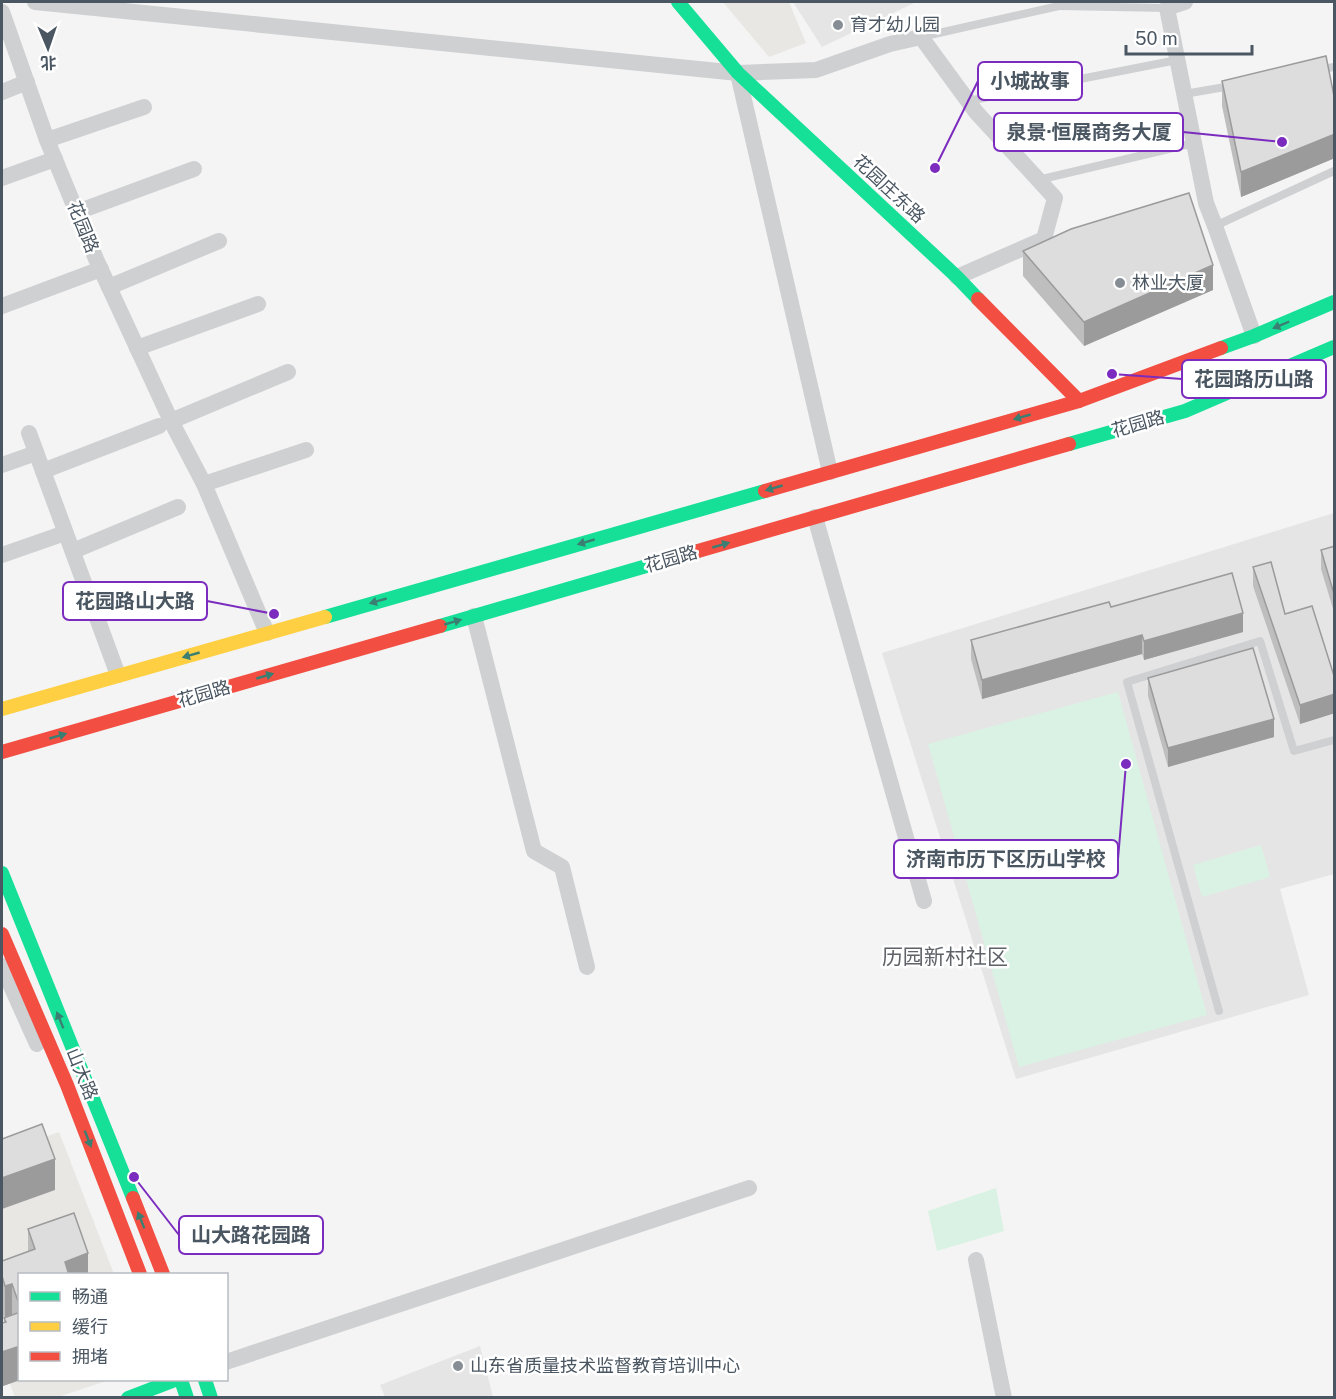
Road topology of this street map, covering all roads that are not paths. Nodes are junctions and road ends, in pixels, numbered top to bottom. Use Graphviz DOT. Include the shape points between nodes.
graph roads {
  1 [pos="35,2"];
  2 [pos="678,2"];
  3 [pos="1185,2"];
  4 [pos="1058,4"];
  5 [pos="1167,8"];
  6 [pos="2,12"];
  7 [pos="921,37"];
  8 [pos="1178,60"];
  9 [pos="1335,67"];
  10 [pos="1311,71"];
  11 [pos="738,73"];
  12 [pos="27,82"];
  13 [pos="1242,84"];
  14 [pos="2,92"];
  15 [pos="1184,94"];
  16 [pos="968,101"];
  17 [pos="144,107"];
  18 [pos="47,140"];
  19 [pos="1194,143"];
  20 [pos="55,159"];
  21 [pos="194,169"];
  22 [pos="1335,171"];
  23 [pos="2,178"];
  24 [pos="1038,180"];
  25 [pos="77,212"];
  26 [pos="1215,226"];
  27 [pos="219,241"];
  28 [pos="101,269"];
  29 [pos="957,277"];
  30 [pos="109,287"];
  31 [pos="1335,302"];
  32 [pos="258,304"];
  33 [pos="2,306"];
  34 [pos="1254,336"];
  35 [pos="1335,347"];
  36 [pos="137,348"];
  37 [pos="288,372"];
  38 [pos="1079,401"];
  39 [pos="165,423"];
  40 [pos="29,433"];
  41 [pos="306,450"];
  42 [pos="36,453"];
  43 [pos="2,465"];
  44 [pos="43,471"];
  45 [pos="830,472"];
  46 [pos="204,484"];
  47 [pos="178,507"];
  48 [pos="815,517"];
  49 [pos="65,533"];
  50 [pos="73,551"];
  51 [pos="2,555"];
  52 [pos="474,616"];
  53 [pos="267,633"];
  54 [pos="118,675"];
  55 [pos="2,708"];
  56 [pos="1335,740"];
  57 [pos="2,752"];
  58 [pos="2,873"];
  59 [pos="924,901"];
  60 [pos="2,934"];
  61 [pos="2,966"];
  62 [pos="588,967"];
  63 [pos="1220,1011"];
  64 [pos="67,1085"];
  65 [pos="749,1188"];
  66 [pos="976,1260"];
  67 [pos="139,1273"];
  68 [pos="162,1273"];
  69 [pos="228,1361"];
  70 [pos="172,1381"];
  71 [pos="181,1381"];
  72 [pos="204,1381"];
  73 [pos="128,1398"];
  74 [pos="188,1398"];
  75 [pos="211,1398"];
  76 [pos="1004,1398"];
  1 -- 11 [label="street"];
  2 -- 11 [label="main road, 花园庄东路"];
  3 -- 5 [label="street"];
  4 -- 5 [label="lane"];
  4 -- 7 [label="lane"];
  5 -- 8 [label="street"];
  6 -- 12 [label="street, 花园路"];
  7 -- 11 [label="street" via="816,70"];
  7 -- 16 [label="street"];
  8 -- 15 [label="street"];
  8 -- 16 [label="lane"];
  9 -- 10 [label="lane"];
  11 -- 29 [label="main road, 花园庄东路"];
  11 -- 45 [label="street"];
  12 -- 14 [label="street"];
  12 -- 18 [label="street, 花园路"];
  13 -- 15 [label="lane"];
  15 -- 19 [label="street"];
  16 -- 24 [label="street"];
  17 -- 18 [label="street"];
  18 -- 20 [label="street, 花园路"];
  19 -- 24 [label="lane"];
  19 -- 26 [label="street" via="1206,203"];
  20 -- 23 [label="street"];
  20 -- 25 [label="street, 花园路"];
  21 -- 25 [label="street"];
  22 -- 26 [label="lane"];
  24 -- 29 [label="street" via="1055,198 1044,239"];
  25 -- 28 [label="street, 花园路"];
  26 -- 34 [label="street"];
  27 -- 30 [label="street"];
  28 -- 30 [label="street, 花园路"];
  28 -- 33 [label="street"];
  29 -- 38 [label="main road, 花园庄东路"];
  30 -- 36 [label="street, 花园路"];
  31 -- 34 [label="main road, one-way"];
  32 -- 36 [label="street"];
  34 -- 38 [label="main road"];
  35 -- 48 [label="main road, 花园路" via="1185,411"];
  36 -- 39 [label="street, 花园路"];
  37 -- 39 [label="street"];
  38 -- 45 [label="main road, one-way"];
  39 -- 44 [label="street"];
  39 -- 46 [label="street, 花园路"];
  40 -- 42 [label="street"];
  41 -- 46 [label="street"];
  42 -- 43 [label="street"];
  42 -- 44 [label="street"];
  44 -- 49 [label="street"];
  45 -- 53 [label="main road, one-way"];
  46 -- 53 [label="street, 花园路"];
  47 -- 50 [label="street"];
  52 -- 48 [label="main road, 花园路, one-way"];
  48 -- 59 [label="street"];
  49 -- 50 [label="street"];
  49 -- 51 [label="street"];
  50 -- 54 [label="street"];
  57 -- 52 [label="main road, 花园路, one-way"];
  52 -- 62 [label="street" via="534,851 562,867"];
  53 -- 54 [label="main road, one-way"];
  54 -- 55 [label="main road"];
  56 -- 63 [label="lane" via="1294,752 1260,641 1127,682"];
  68 -- 58 [label="main road, 山大路, one-way"];
  60 -- 64 [label="main road, 山大路"];
  61 -- 64 [label="street, 山大路" via="37,1044"];
  64 -- 67 [label="main road, 山大路, one-way"];
  65 -- 69 [label="street"];
  66 -- 76 [label="street"];
  70 -- 73 [label="main road"];
  71 -- 74 [label="main road"];
  72 -- 75 [label="main road"];
}
